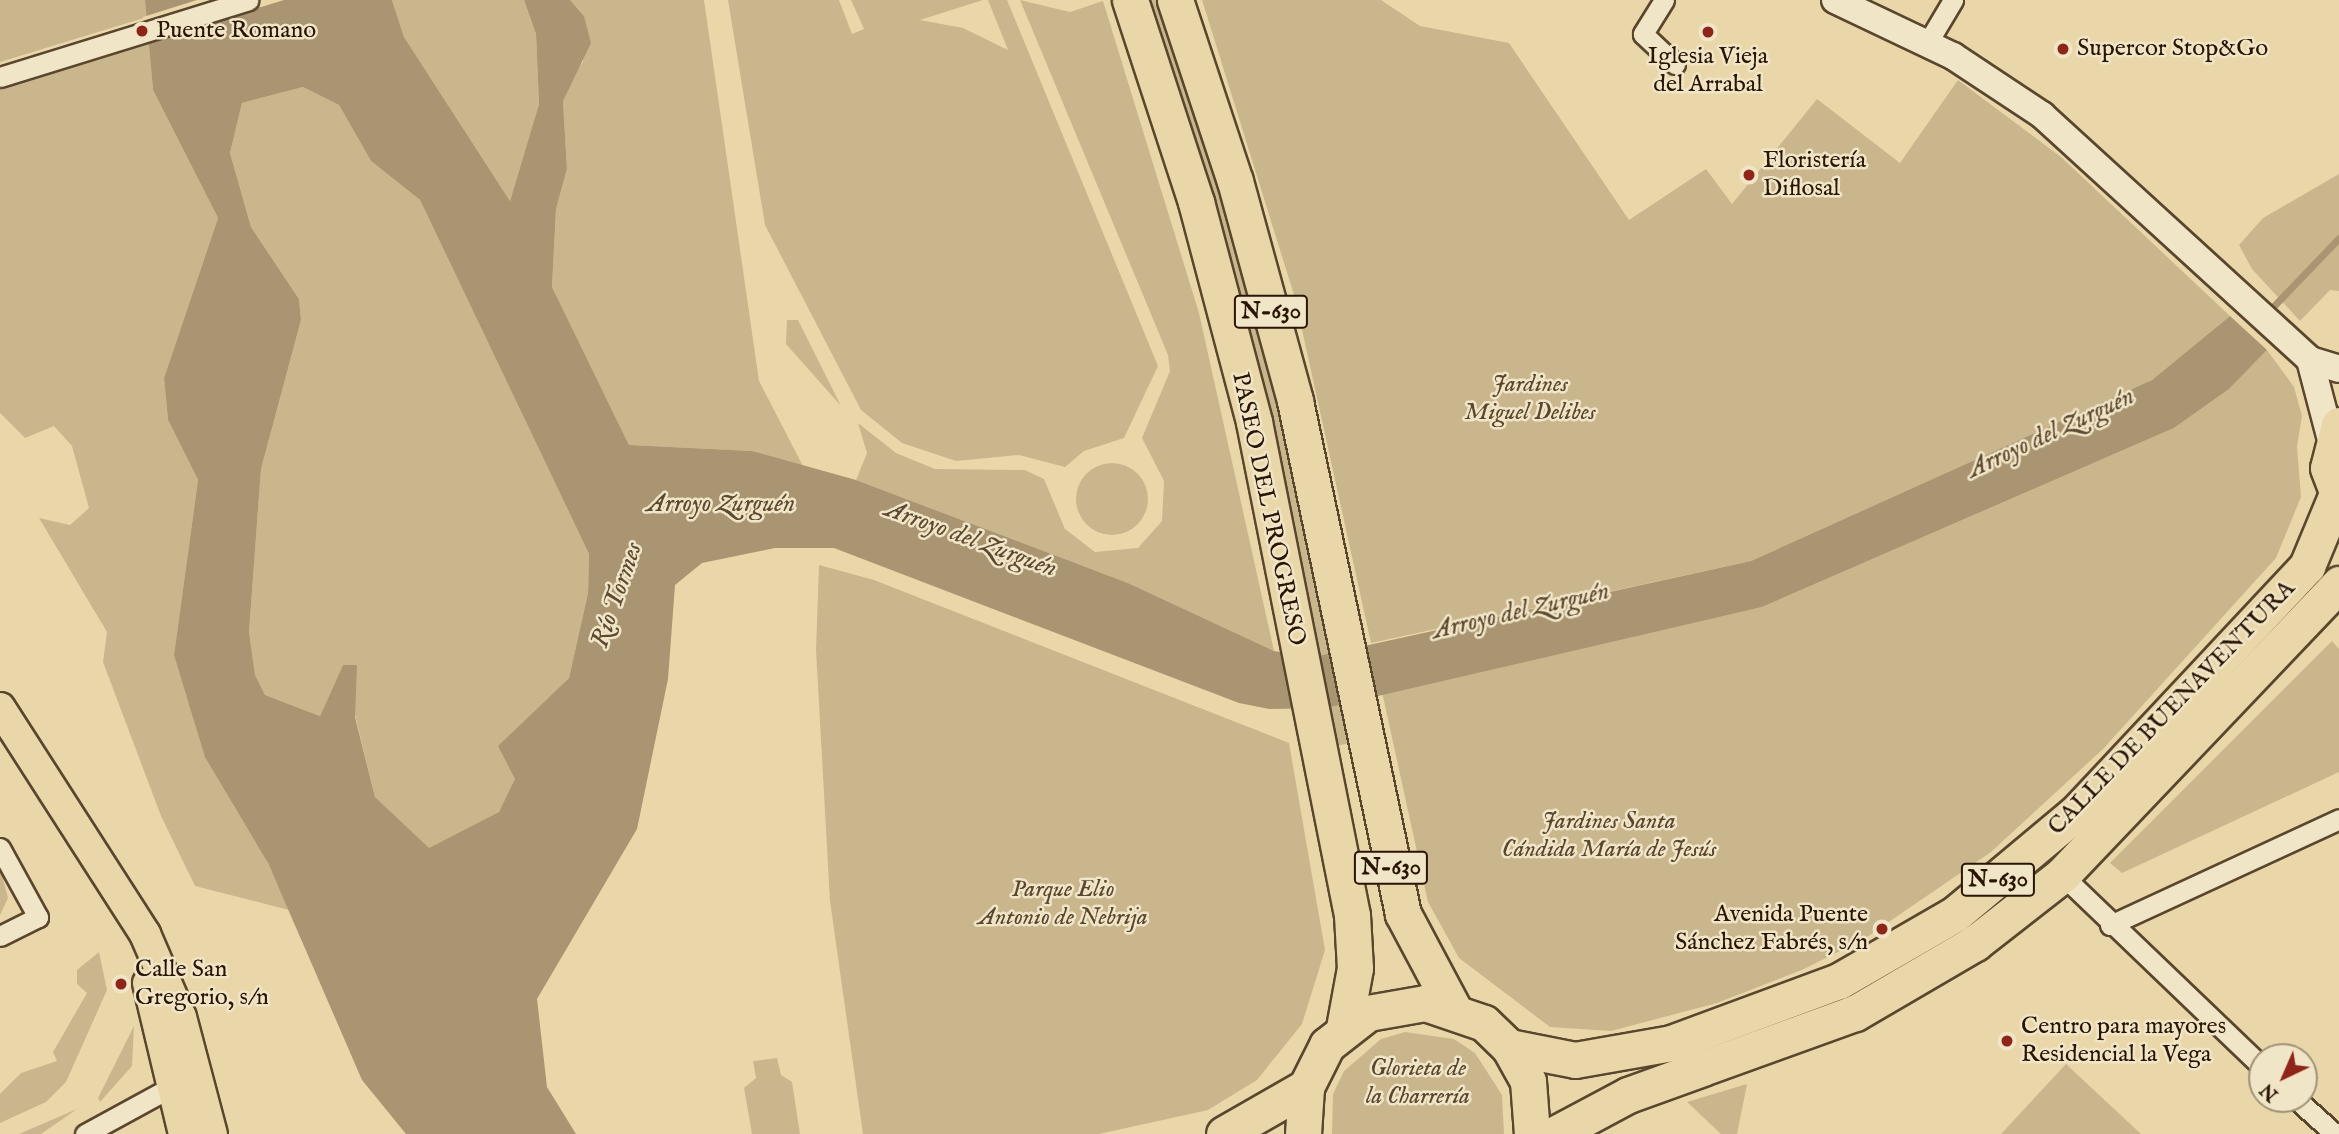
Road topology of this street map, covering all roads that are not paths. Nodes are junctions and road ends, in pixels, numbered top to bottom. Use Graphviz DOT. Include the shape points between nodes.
graph roads {
  1 [pos="248,0"];
  2 [pos="1130,0"];
  3 [pos="1175,0"];
  4 [pos="1664,0"];
  5 [pos="1835,0"];
  6 [pos="1953,0"];
  7 [pos="1928,42"];
  8 [pos="1675,64"];
  9 [pos="0,77"];
  10 [pos="2310,360"];
  11 [pos="2339,369"];
  12 [pos="2335,432"];
  13 [pos="2338,496"];
  14 [pos="2339,584"];
  15 [pos="0,708"];
  16 [pos="2338,822"];
  17 [pos="0,848"];
  18 [pos="104,868"];
  19 [pos="2062,875"];
  20 [pos="2110,925"];
  21 [pos="0,936"];
  22 [pos="1453,1008"];
  23 [pos="1344,1028"];
  24 [pos="1509,1047"];
  25 [pos="2248,1054"];
  26 [pos="1306,1087"];
  27 [pos="162,1091"];
  28 [pos="2315,1113"];
  29 [pos="2334,1127"];
  30 [pos="85,1134"];
  31 [pos="184,1134"];
  32 [pos="212,1134"];
  33 [pos="1224,1134"];
  34 [pos="1303,1134"];
  35 [pos="1532,1134"];
  36 [pos="1555,1134"];
  1 -- 9 [label="street"];
  2 -- 23 [label="highway, PASEO DEL PROGRESO / N-630" via="1196,202 1250,409 1355,940"];
  3 -- 22 [label="highway, PASEO DEL PROGRESO / N-630" via="1235,181 1295,401 1403,914"];
  4 -- 8 [label="street" via="1643,34"];
  5 -- 7 [label="main road"];
  6 -- 7 [label="street"];
  7 -- 10 [label="main road" via="2042,115"];
  10 -- 11 [label="main road"];
  10 -- 12 [label="main road"];
  12 -- 13 [label="highway, N-630" via="2328,468"];
  13 -- 24 [label="highway, CALLE DE BUENAVENTURA / N-630" via="2307,566 2077,813 1955,914 1839,981 1671,1043 1575,1060"];
  14 -- 19 [label="highway, CALLE DE BUENAVENTURA / N-630"];
  15 -- 18 [label="main road"];
  16 -- 20 [label="street"];
  17 -- 21 [label="street" via="38,917"];
  18 -- 31 [label="main road" via="155,1002"];
  18 -- 32 [label="main road" via="172,992"];
  19 -- 20 [label="street"];
  19 -- 36 [label="highway, CALLE DE BUENAVENTURA / N-630" via="1975,943 1855,1013 1637,1091"];
  20 -- 25 [label="street"];
  22 -- 23 [label="highway" via="1396,1004"];
  22 -- 24 [label="highway" via="1484,1023"];
  23 -- 26 [label="highway, N-630"];
  24 -- 35 [label="highway" via="1528,1081"];
  26 -- 33 [label="highway"];
  26 -- 34 [label="highway, N-630"];
  27 -- 30 [label="street"];
  28 -- 29 [label="street"];
}
